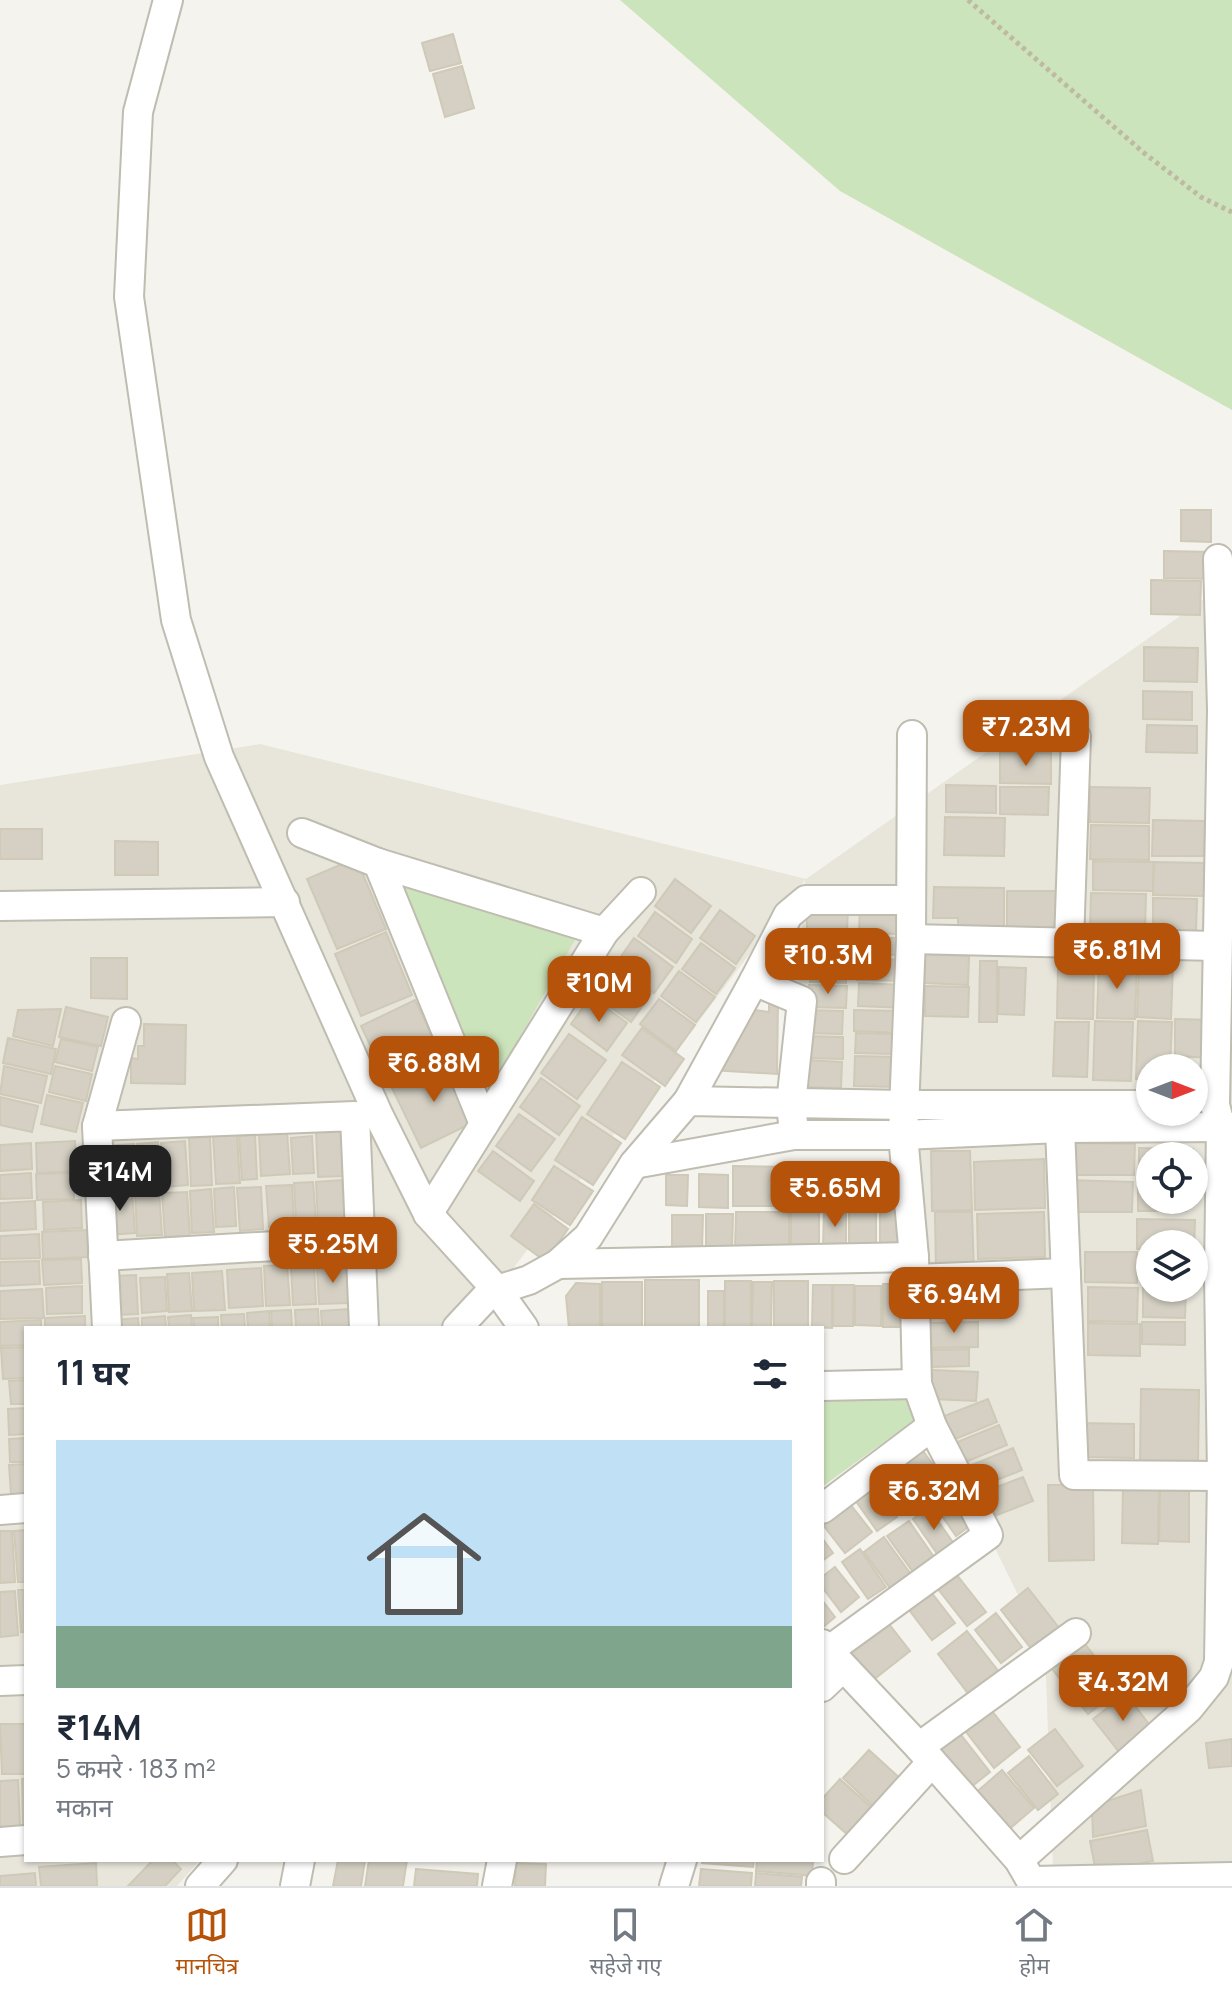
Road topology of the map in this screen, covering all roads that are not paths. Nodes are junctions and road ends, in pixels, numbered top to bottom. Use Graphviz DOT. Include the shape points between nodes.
graph roads {
  1 [pos="168,0"];
  2 [pos="1218,559"];
  3 [pos="1227,710"];
  4 [pos="912,735"];
  5 [pos="1076,737"];
  6 [pos="302,833"];
  7 [pos="378,863"];
  8 [pos="641,892"];
  9 [pos="911,900"];
  10 [pos="285,902"];
  11 [pos="0,906"];
  12 [pos="604,932"];
  13 [pos="911,939"];
  14 [pos="1069,943"];
  15 [pos="1217,946"];
  16 [pos="754,981"];
  17 [pos="126,1022"];
  18 [pos="688,1101"];
  19 [pos="791,1104"];
  20 [pos="903,1105"];
  21 [pos="1136,1105"];
  22 [pos="1219,1114"];
  23 [pos="367,1115"];
  24 [pos="484,1124"];
  25 [pos="97,1126"];
  26 [pos="1060,1128"];
  27 [pos="794,1135"];
  28 [pos="903,1135"];
  29 [pos="634,1164"];
  30 [pos="428,1214"];
  31 [pos="360,1241"];
  32 [pos="103,1256"];
  33 [pos="558,1264"];
  34 [pos="914,1268"];
  35 [pos="1066,1273"];
  36 [pos="1226,1274"];
  37 [pos="497,1290"];
  38 [pos="107,1326"];
  39 [pos="364,1326"];
  40 [pos="459,1326"];
  41 [pos="523,1326"];
  42 [pos="917,1384"];
  43 [pos="824,1386"];
  44 [pos="932,1426"];
  45 [pos="1222,1476"];
  46 [pos="824,1507"];
  47 [pos="24,1508"];
  48 [pos="0,1510"];
  49 [pos="1226,1614"];
  50 [pos="1076,1633"];
  51 [pos="831,1654"];
  52 [pos="24,1680"];
  53 [pos="824,1680"];
  54 [pos="0,1681"];
  55 [pos="926,1754"];
  56 [pos="24,1840"];
  57 [pos="0,1842"];
  58 [pos="844,1859"];
  59 [pos="221,1862"];
  60 [pos="300,1862"];
  61 [pos="502,1862"];
  62 [pos="681,1862"];
  63 [pos="1028,1876"];
  64 [pos="1232,1877"];
  65 [pos="200,1886"];
  66 [pos="295,1886"];
  67 [pos="497,1886"];
  68 [pos="674,1886"];
  1 -- 10 [label="street" via="138,112 129,297 176,620 219,757"];
  2 -- 3 [label="street"];
  3 -- 15 [label="street"];
  4 -- 9 [label="street"];
  5 -- 14 [label="street"];
  6 -- 7 [label="street"];
  7 -- 12 [label="street"];
  7 -- 24 [label="street"];
  8 -- 12 [label="street"];
  9 -- 13 [label="street"];
  9 -- 16 [label="street" via="806,900 788,915"];
  10 -- 11 [label="street"];
  10 -- 23 [label="street"];
  12 -- 24 [label="street"];
  13 -- 14 [label="street"];
  13 -- 20 [label="street"];
  14 -- 15 [label="street"];
  15 -- 22 [label="street"];
  16 -- 18 [label="street"];
  16 -- 19 [label="street" via="802,1001"];
  17 -- 25 [label="street"];
  18 -- 19 [label="street"];
  18 -- 29 [label="street"];
  19 -- 20 [label="street"];
  19 -- 27 [label="street"];
  20 -- 21 [label="street"];
  20 -- 28 [label="street"];
  22 -- 26 [label="street"];
  22 -- 36 [label="street"];
  23 -- 25 [label="street"];
  23 -- 30 [label="street"];
  23 -- 31 [label="street"];
  24 -- 30 [label="street"];
  25 -- 32 [label="street"];
  26 -- 28 [label="street"];
  26 -- 35 [label="street"];
  27 -- 28 [label="street"];
  27 -- 29 [label="street"];
  28 -- 34 [label="street"];
  29 -- 33 [label="street" via="588,1237"];
  30 -- 37 [label="street"];
  31 -- 32 [label="street"];
  31 -- 39 [label="street"];
  32 -- 38 [label="street"];
  33 -- 34 [label="street"];
  33 -- 37 [label="street"];
  34 -- 35 [label="street"];
  34 -- 42 [label="street"];
  35 -- 45 [label="street" via="1074,1475"];
  36 -- 45 [label="street"];
  37 -- 40 [label="street"];
  37 -- 41 [label="street"];
  42 -- 43 [label="street"];
  42 -- 44 [label="street"];
  44 -- 46 [label="street"];
  44 -- 51 [label="street" via="988,1535"];
  45 -- 49 [label="street"];
  47 -- 48 [label="street"];
  49 -- 63 [label="street" via="1219,1662 1205,1692"];
  50 -- 55 [label="street"];
  51 -- 53 [label="street"];
  51 -- 55 [label="street"];
  52 -- 54 [label="street"];
  55 -- 58 [label="street"];
  55 -- 63 [label="street"];
  56 -- 57 [label="street"];
  59 -- 65 [label="street"];
  60 -- 66 [label="street"];
  61 -- 67 [label="street"];
  62 -- 68 [label="street"];
  63 -- 64 [label="street"];
}
